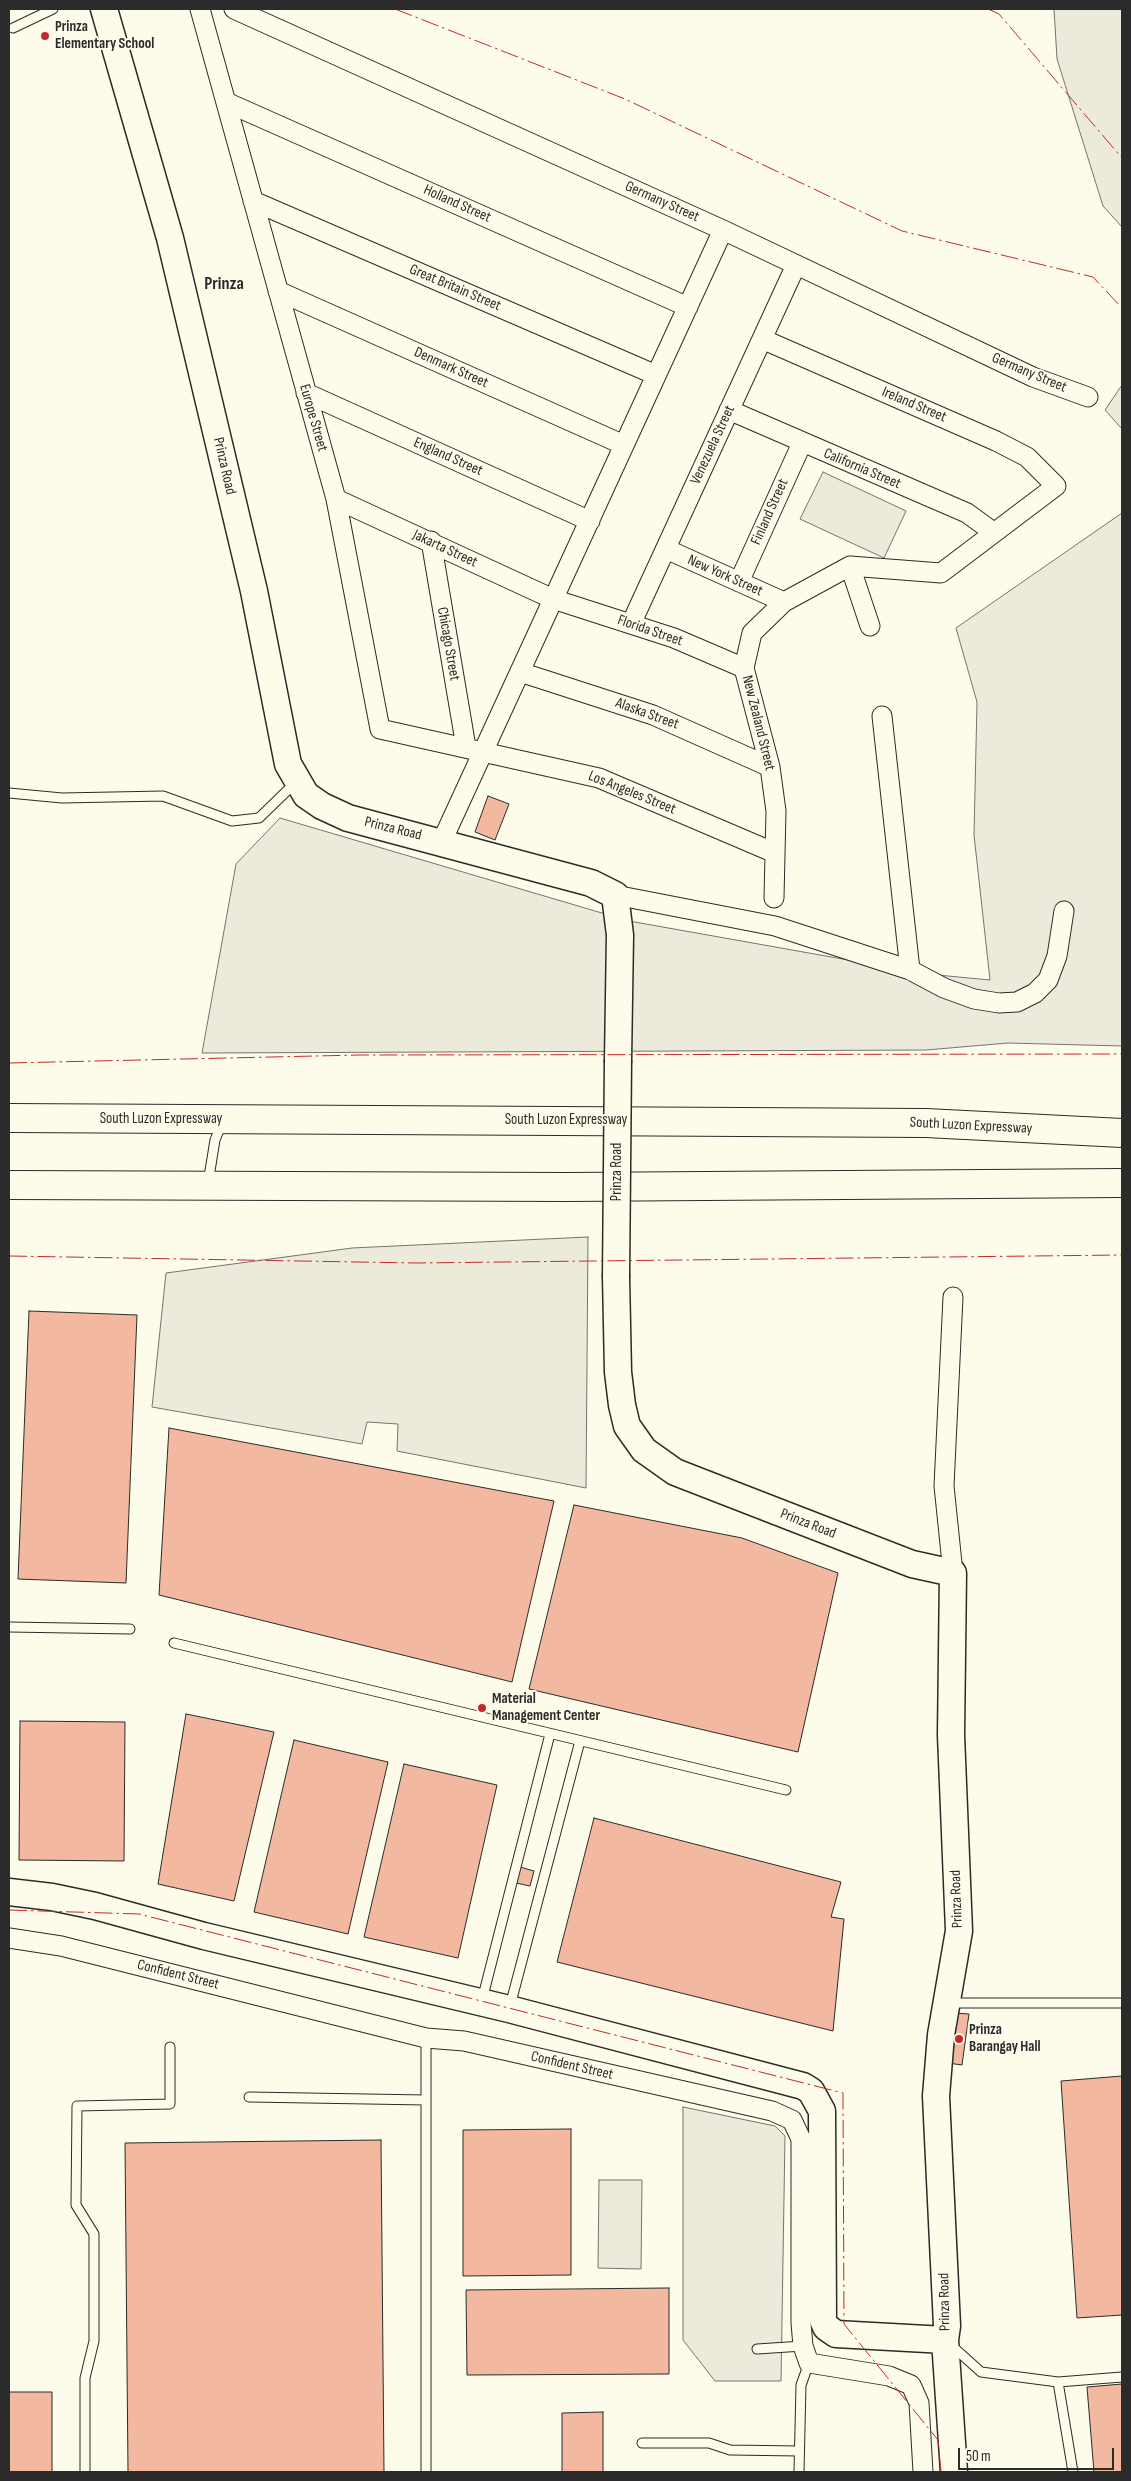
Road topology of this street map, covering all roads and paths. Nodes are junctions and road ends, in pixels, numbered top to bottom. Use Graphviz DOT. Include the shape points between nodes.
graph roads {
  1 [pos="53,9"];
  2 [pos="104,9"];
  3 [pos="200,9"];
  4 [pos="234,9"];
  5 [pos="12,28"];
  6 [pos="226,102"];
  7 [pos="253,201"];
  8 [pos="723,230"];
  9 [pos="796,265"];
  10 [pos="278,291"];
  11 [pos="688,307"];
  12 [pos="762,339"];
  13 [pos="656,375"];
  14 [pos="306,393"];
  15 [pos="1088,397"];
  16 [pos="729,410"];
  17 [pos="802,443"];
  18 [pos="624,445"];
  19 [pos="336,499"];
  20 [pos="590,521"];
  21 [pos="993,532"];
  22 [pos="431,542"];
  23 [pos="666,549"];
  24 [pos="850,566"];
  25 [pos="739,582"];
  26 [pos="553,599"];
  27 [pos="784,602"];
  28 [pos="631,624"];
  29 [pos="870,626"];
  30 [pos="744,668"];
  31 [pos="520,672"];
  32 [pos="882,716"];
  33 [pos="475,749"];
  34 [pos="770,767"];
  35 [pos="297,781"];
  36 [pos="9,793"];
  37 [pos="442,841"];
  38 [pos="775,853"];
  39 [pos="615,895"];
  40 [pos="774,898"];
  41 [pos="1064,911"];
  42 [pos="910,970"];
  43 [pos="9,1118"];
  44 [pos="224,1119"];
  45 [pos="1122,1133"];
  46 [pos="1122,1183"];
  47 [pos="9,1185"];
  48 [pos="208,1186"];
  49 [pos="953,1297"];
  50 [pos="954,1573"];
  51 [pos="9,1628"];
  52 [pos="130,1629"];
  53 [pos="174,1642"];
  54 [pos="550,1734"];
  55 [pos="580,1741"];
  56 [pos="786,1790"];
  57 [pos="9,1892"];
  58 [pos="9,1938"];
  59 [pos="482,2003"];
  60 [pos="946,2003"];
  61 [pos="1122,2003"];
  62 [pos="509,2009"];
  63 [pos="426,2038"];
  64 [pos="170,2047"];
  65 [pos="249,2097"];
  66 [pos="426,2100"];
  67 [pos="946,2340"];
  68 [pos="803,2346"];
  69 [pos="757,2349"];
  70 [pos="809,2363"];
  71 [pos="1122,2377"];
  72 [pos="1058,2382"];
  73 [pos="642,2443"];
  74 [pos="799,2451"];
  75 [pos="85,2472"];
  76 [pos="426,2472"];
  77 [pos="799,2472"];
  78 [pos="923,2472"];
  79 [pos="954,2472"];
  80 [pos="1073,2472"];
  1 -- 5 [label="lane"];
  2 -- 35 [label="main road, Prinza Road" via="170,238 254,590 288,764"];
  3 -- 6 [label="street, Europe Street"];
  4 -- 8 [label="street, Germany Street"];
  6 -- 7 [label="street, Europe Street"];
  6 -- 11 [label="street, Holland Street"];
  7 -- 10 [label="street, Europe Street"];
  7 -- 13 [label="street, Great Britain Street"];
  8 -- 9 [label="street, Germany Street"];
  8 -- 11 [label="street"];
  9 -- 12 [label="street, Venezuela Street"];
  9 -- 15 [label="street, Germany Street" via="1033,377"];
  10 -- 14 [label="street, Europe Street"];
  10 -- 18 [label="street, Denmark Street"];
  11 -- 13 [label="street"];
  12 -- 16 [label="street, Venezuela Street"];
  12 -- 21 [label="street, Ireland Street" via="996,440 1026,457 1056,486"];
  13 -- 18 [label="street"];
  14 -- 19 [label="street, Europe Street"];
  14 -- 20 [label="street, England Street"];
  16 -- 17 [label="street, California Street"];
  16 -- 23 [label="street, Venezuela Street"];
  17 -- 21 [label="street, California Street" via="967,513"];
  17 -- 25 [label="street, Finland Street"];
  18 -- 20 [label="street"];
  19 -- 22 [label="street, Jakarta Street"];
  19 -- 33 [label="street, Europe Street" via="380,729"];
  20 -- 26 [label="street"];
  21 -- 24 [label="street" via="941,573"];
  22 -- 26 [label="street, Jakarta Street"];
  22 -- 33 [label="street, Chicago Street"];
  23 -- 25 [label="street, New York Street"];
  23 -- 28 [label="street, Venezuela Street"];
  24 -- 27 [label="street, New Zealand Street"];
  24 -- 29 [label="street"];
  25 -- 27 [label="street, New York Street"];
  26 -- 28 [label="street, Florida Street"];
  26 -- 31 [label="street"];
  27 -- 30 [label="street, New Zealand Street" via="752,633"];
  28 -- 30 [label="street, Florida Street" via="674,638"];
  30 -- 34 [label="street, New Zealand Street"];
  31 -- 33 [label="street"];
  31 -- 34 [label="street, Alaska Street" via="653,715"];
  32 -- 42 [label="street"];
  33 -- 37 [label="street"];
  33 -- 38 [label="street, Los Angeles Street" via="599,778"];
  34 -- 38 [label="street, New Zealand Street" via="776,812"];
  35 -- 36 [label="lane" via="259,818 232,821 163,796 62,798"];
  35 -- 37 [label="main road, Prinza Road" via="306,795 348,818"];
  37 -- 39 [label="main road, Prinza Road" via="478,854 591,883"];
  38 -- 40 [label="street, New Zealand Street"];
  39 -- 42 [label="street" via="774,926"];
  39 -- 50 [label="main road, Prinza Road, bridge" via="620,935 618,1372 627,1426 644,1450 675,1472 912,1564"];
  41 -- 42 [label="street" via="1057,956 1048,980 1035,993 1017,1002 974,999"];
  43 -- 44 [label="highway, South Luzon Expressway"];
  44 -- 45 [label="highway, South Luzon Expressway" via="926,1123"];
  44 -- 48 [label="lane" via="215,1140"];
  46 -- 48 [label="highway"];
  47 -- 48 [label="highway"];
  49 -- 50 [label="street" via="944,1486"];
  50 -- 60 [label="main road, Prinza Road" via="951,1735 959,1931"];
  51 -- 52 [label="lane"];
  53 -- 54 [label="lane"];
  54 -- 55 [label="lane"];
  54 -- 59 [label="lane"];
  55 -- 56 [label="lane"];
  55 -- 62 [label="lane"];
  57 -- 59 [label="main road" via="95,1906 204,1936"];
  58 -- 63 [label="street, Confident Street" via="61,1946"];
  59 -- 62 [label="main road"];
  60 -- 61 [label="lane"];
  60 -- 67 [label="main road, Prinza Road" via="936,2096"];
  62 -- 67 [label="main road" via="804,2086 811,2091 822,2110 826,2327 836,2334"];
  63 -- 66 [label="lane"];
  63 -- 68 [label="street, Confident Street" via="464,2041 772,2111 792,2120 801,2139"];
  64 -- 75 [label="lane" via="170,2104 77,2106 76,2205 94,2234 94,2341 85,2378"];
  65 -- 66 [label="lane"];
  66 -- 76 [label="lane"];
  67 -- 72 [label="lane" via="980,2372"];
  67 -- 79 [label="main road, Prinza Road"];
  68 -- 69 [label="lane"];
  68 -- 70 [label="street, Confident Street"];
  70 -- 74 [label="lane" via="801,2385"];
  70 -- 78 [label="street" via="889,2376 911,2385 919,2403"];
  71 -- 72 [label="lane"];
  72 -- 80 [label="lane"];
  73 -- 74 [label="lane" via="709,2443 730,2450"];
  74 -- 77 [label="lane"];
}
